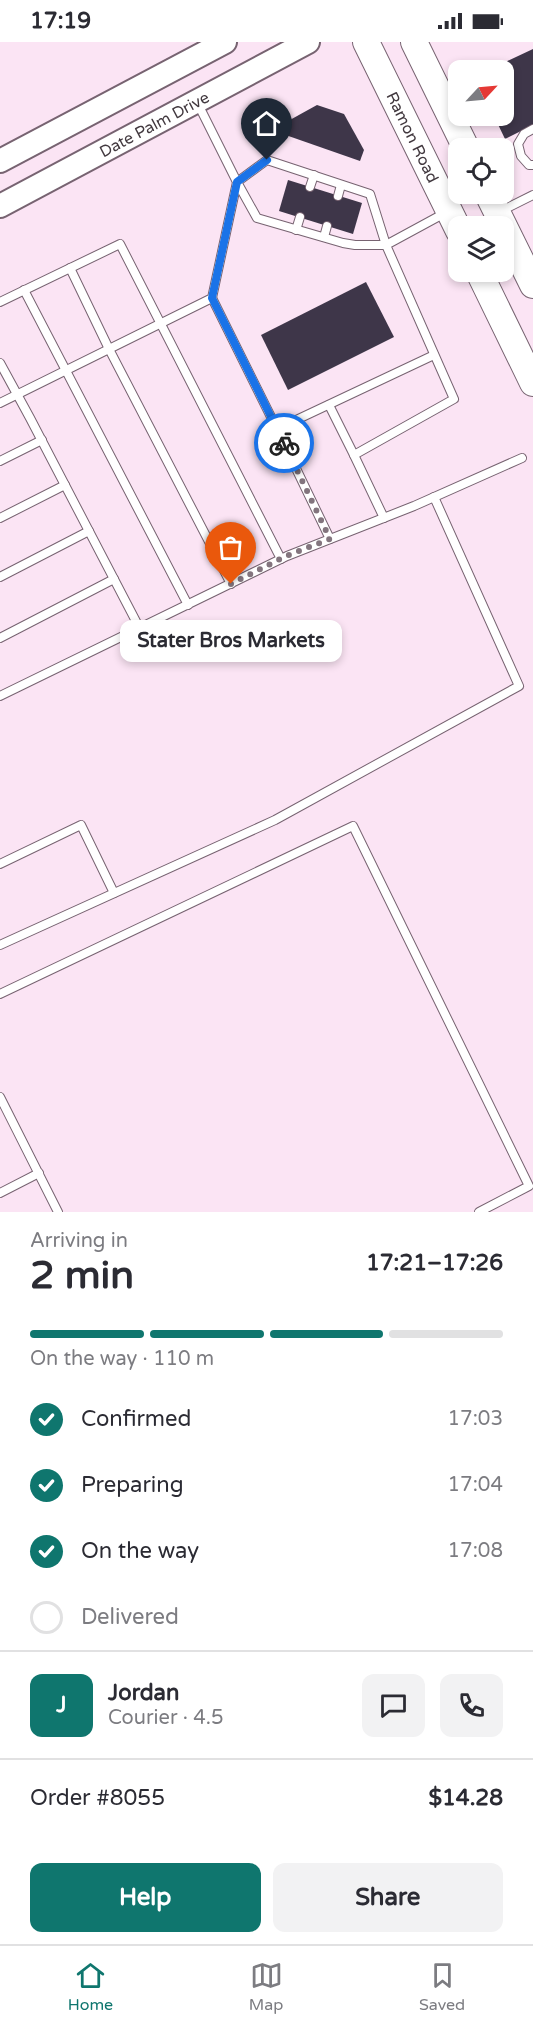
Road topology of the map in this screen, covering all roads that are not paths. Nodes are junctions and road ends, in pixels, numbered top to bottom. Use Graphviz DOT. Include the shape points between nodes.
graph roads {
  1 [pos="308,42"];
  2 [pos="366,42"];
  3 [pos="414,42"];
  4 [pos="214,44"];
  5 [pos="196,101"];
  6 [pos="533,129"];
  7 [pos="461,138"];
  8 [pos="0,161"];
  9 [pos="533,165"];
  10 [pos="314,175"];
  11 [pos="237,182"];
  12 [pos="341,185"];
  13 [pos="310,187"];
  14 [pos="533,195"];
  15 [pos="338,196"];
  16 [pos="514,199"];
  17 [pos="493,204"];
  18 [pos="0,206"];
  19 [pos="452,216"];
  20 [pos="300,218"];
  21 [pos="448,223"];
  22 [pos="327,226"];
  23 [pos="296,230"];
  24 [pos="324,237"];
  25 [pos="386,245"];
  26 [pos="70,268"];
  27 [pos="484,282"];
  28 [pos="533,285"];
  29 [pos="24,290"];
  30 [pos="212,298"];
  31 [pos="0,302"];
  32 [pos="162,323"];
  33 [pos="109,349"];
  34 [pos="434,355"];
  35 [pos="0,363"];
  36 [pos="65,370"];
  37 [pos="533,383"];
  38 [pos="16,395"];
  39 [pos="0,402"];
  40 [pos="329,405"];
  41 [pos="277,429"];
  42 [pos="42,440"];
  43 [pos="354,454"];
  44 [pos="522,458"];
  45 [pos="0,461"];
  46 [pos="65,485"];
  47 [pos="434,497"];
  48 [pos="0,518"];
  49 [pos="384,518"];
  50 [pos="89,531"];
  51 [pos="330,539"];
  52 [pos="281,559"];
  53 [pos="0,577"];
  54 [pos="114,579"];
  55 [pos="231,584"];
  56 [pos="188,605"];
  57 [pos="140,629"];
  58 [pos="0,638"];
  59 [pos="0,696"];
  60 [pos="0,864"];
  61 [pos="114,893"];
  62 [pos="0,945"];
  63 [pos="0,994"];
  64 [pos="0,1097"];
  65 [pos="39,1173"];
  66 [pos="0,1193"];
  67 [pos="58,1212"];
  68 [pos="479,1212"];
  1 -- 5 [label="main road, Date Palm Drive"];
  2 -- 19 [label="main road, Ramon Road"];
  3 -- 7 [label="main road"];
  4 -- 8 [label="main road"];
  5 -- 11 [label="lane"];
  5 -- 18 [label="main road, Date Palm Drive"];
  6 -- 9 [label="lane" via="518,144 521,156"];
  10 -- 11 [label="lane" via="267,160"];
  10 -- 12 [label="lane"];
  10 -- 13 [label="lane"];
  11 -- 23 [label="lane" via="257,218"];
  11 -- 30 [label="lane"];
  12 -- 15 [label="lane"];
  12 -- 25 [label="lane" via="370,194"];
  14 -- 16 [label="lane"];
  17 -- 28 [label="main road"];
  20 -- 23 [label="lane"];
  21 -- 25 [label="lane"];
  22 -- 24 [label="lane"];
  23 -- 24 [label="lane"];
  24 -- 25 [label="lane" via="355,245"];
  25 -- 34 [label="lane"];
  26 -- 29 [label="lane"];
  26 -- 32 [label="lane" via="120,244"];
  26 -- 33 [label="lane"];
  27 -- 37 [label="main road"];
  29 -- 31 [label="lane"];
  29 -- 36 [label="lane"];
  30 -- 32 [label="lane"];
  30 -- 41 [label="lane"];
  32 -- 33 [label="lane"];
  32 -- 52 [label="lane"];
  33 -- 36 [label="lane"];
  33 -- 55 [label="lane"];
  34 -- 40 [label="lane"];
  34 -- 43 [label="lane" via="454,399"];
  35 -- 38 [label="lane"];
  36 -- 38 [label="lane"];
  36 -- 56 [label="lane"];
  38 -- 39 [label="lane"];
  38 -- 42 [label="lane"];
  40 -- 41 [label="lane"];
  40 -- 43 [label="lane"];
  41 -- 51 [label="lane"];
  42 -- 45 [label="lane"];
  42 -- 46 [label="lane"];
  43 -- 49 [label="lane"];
  44 -- 47 [label="lane"];
  46 -- 48 [label="lane"];
  46 -- 50 [label="lane"];
  47 -- 49 [label="lane"];
  47 -- 61 [label="lane" via="519,686 275,820"];
  49 -- 51 [label="lane"];
  50 -- 53 [label="lane"];
  50 -- 54 [label="lane"];
  51 -- 52 [label="lane"];
  52 -- 55 [label="lane"];
  54 -- 57 [label="lane"];
  54 -- 58 [label="lane"];
  55 -- 56 [label="lane"];
  56 -- 57 [label="lane"];
  57 -- 59 [label="lane"];
  60 -- 61 [label="lane" via="81,825"];
  61 -- 62 [label="lane"];
  63 -- 68 [label="lane" via="352,826 530,1186"];
  64 -- 65 [label="lane"];
  65 -- 66 [label="lane"];
  65 -- 67 [label="lane"];
}
